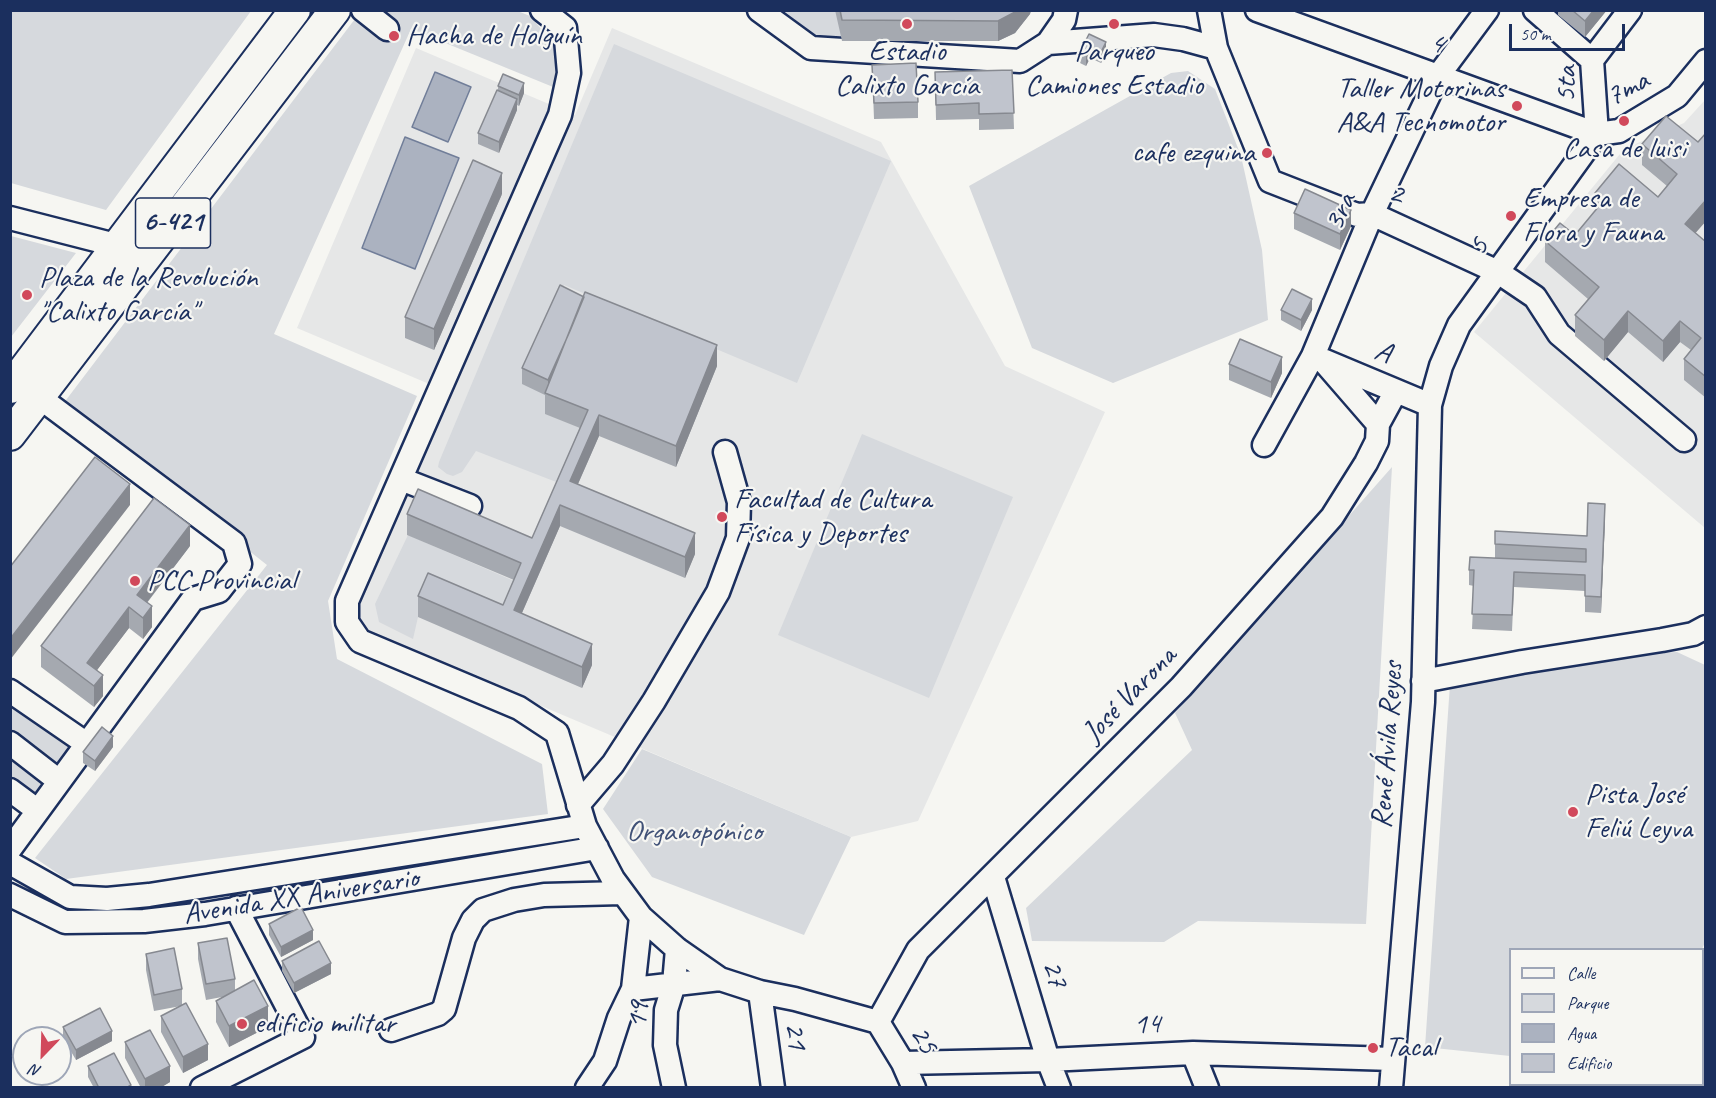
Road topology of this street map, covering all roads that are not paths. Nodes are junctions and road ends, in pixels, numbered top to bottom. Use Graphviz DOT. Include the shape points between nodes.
graph roads {
  1 [pos="295,10"];
  2 [pos="335,10"];
  3 [pos="363,10"];
  4 [pos="542,10"];
  5 [pos="759,10"];
  6 [pos="1066,10"];
  7 [pos="1209,10"];
  8 [pos="1257,10"];
  9 [pos="1486,10"];
  10 [pos="1535,10"];
  11 [pos="1630,10"];
  12 [pos="387,29"];
  13 [pos="1048,43"];
  14 [pos="1216,48"];
  15 [pos="1592,60"];
  16 [pos="1706,61"];
  17 [pos="1438,76"];
  18 [pos="1597,134"];
  19 [pos="1372,214"];
  20 [pos="10,218"];
  21 [pos="118,245"];
  22 [pos="150,255"];
  23 [pos="1498,272"];
  24 [pos="1318,358"];
  25 [pos="10,388"];
  26 [pos="1396,391"];
  27 [pos="39,397"];
  28 [pos="1430,405"];
  29 [pos="1377,424"];
  30 [pos="10,435"];
  31 [pos="1684,440"];
  32 [pos="1264,445"];
  33 [pos="725,453"];
  34 [pos="401,479"];
  35 [pos="470,506"];
  36 [pos="1706,627"];
  37 [pos="1423,681"];
  38 [pos="10,691"];
  39 [pos="10,743"];
  40 [pos="87,744"];
  41 [pos="59,780"];
  42 [pos="10,790"];
  43 [pos="37,810"];
  44 [pos="582,816"];
  45 [pos="597,848"];
  46 [pos="10,849"];
  47 [pos="10,863"];
  48 [pos="993,877"];
  49 [pos="622,893"];
  50 [pos="10,895"];
  51 [pos="236,908"];
  52 [pos="641,917"];
  53 [pos="676,949"];
  54 [pos="720,979"];
  55 [pos="674,984"];
  56 [pos="633,989"];
  57 [pos="760,992"];
  58 [pos="878,1022"];
  59 [pos="391,1030"];
  60 [pos="1193,1053"];
  61 [pos="1048,1060"];
  62 [pos="903,1063"];
  63 [pos="1394,1079"];
  64 [pos="202,1088"];
  65 [pos="588,1088"];
  66 [pos="674,1088"];
  67 [pos="773,1088"];
  68 [pos="914,1088"];
  69 [pos="1059,1088"];
  70 [pos="1208,1088"];
  1 -- 21 [label="main road, 6-421"];
  2 -- 22 [label="main road, 6-421"];
  3 -- 12 [label="street"];
  4 -- 34 [label="street" via="565,28 569,73 560,115"];
  5 -- 13 [label="street" via="811,48 1020,61"];
  6 -- 13 [label="street"];
  7 -- 14 [label="street"];
  8 -- 17 [label="street, 4"];
  9 -- 17 [label="street, 3ra"];
  10 -- 15 [label="street"];
  11 -- 15 [label="street, 5ta"];
  13 -- 14 [label="street" via="1154,35"];
  14 -- 19 [label="street, 2" via="1270,181 1357,215"];
  15 -- 18 [label="street, 5ta"];
  16 -- 18 [label="street, 7ma" via="1677,96 1619,131"];
  17 -- 18 [label="street, 4"];
  17 -- 19 [label="street, 3ra"];
  18 -- 23 [label="street, 5"];
  19 -- 23 [label="street, 2"];
  19 -- 24 [label="street, 3ra"];
  20 -- 21 [label="street"];
  21 -- 22 [label="street"];
  21 -- 25 [label="main road, 6-421"];
  22 -- 27 [label="main road, 6-421"];
  23 -- 28 [label="street, 5" via="1459,325"];
  23 -- 31 [label="street, 2" via="1535,297 1558,334"];
  24 -- 26 [label="street, A"];
  24 -- 29 [label="street"];
  24 -- 32 [label="street, 3ra"];
  26 -- 28 [label="street, A"];
  26 -- 29 [label="street, José Varona"];
  27 -- 30 [label="main road, 6-421"];
  27 -- 40 [label="street" via="234,543 240,564 219,591 193,599"];
  28 -- 37 [label="street, René Ávila Reyes"];
  29 -- 48 [label="street, José Varona" via="1377,441 1332,518 1181,687"];
  33 -- 44 [label="street" via="740,502 738,538 718,592"];
  34 -- 35 [label="street"];
  34 -- 44 [label="street" via="347,602 347,622 360,641 519,708 557,733"];
  36 -- 37 [label="street" via="1693,634 1662,640"];
  37 -- 63 [label="street, René Ávila Reyes"];
  38 -- 40 [label="street"];
  39 -- 41 [label="street"];
  40 -- 41 [label="street"];
  41 -- 43 [label="street"];
  42 -- 43 [label="street"];
  43 -- 46 [label="street"];
  44 -- 45 [label="street"];
  44 -- 47 [label="street, Avenida XX Aniversario" via="149,895 107,899 70,897"];
  45 -- 49 [label="street"];
  45 -- 51 [label="street, Avenida XX Aniversario"];
  48 -- 58 [label="street, José Varona" via="918,950"];
  48 -- 61 [label="street, 27"];
  49 -- 52 [label="street"];
  49 -- 59 [label="street" via="544,895 483,910 464,938 444,1009"];
  50 -- 51 [label="street, Avenida XX Aniversario" via="64,922 144,921"];
  51 -- 64 [label="street" via="303,1037"];
  52 -- 53 [label="street"];
  52 -- 56 [label="street"];
  53 -- 54 [label="street"];
  53 -- 55 [label="street, 19"];
  54 -- 55 [label="street"];
  54 -- 57 [label="street"];
  55 -- 56 [label="street"];
  55 -- 66 [label="street, 19" via="666,1010 665,1045"];
  56 -- 65 [label="street" via="605,1061"];
  57 -- 58 [label="street"];
  57 -- 67 [label="street, 21"];
  58 -- 62 [label="street, 25"];
  60 -- 61 [label="street, 14"];
  60 -- 63 [label="street, 14"];
  60 -- 70 [label="street"];
  61 -- 62 [label="street, 14"];
  61 -- 69 [label="street, 27"];
  62 -- 68 [label="street, 25"];
}
